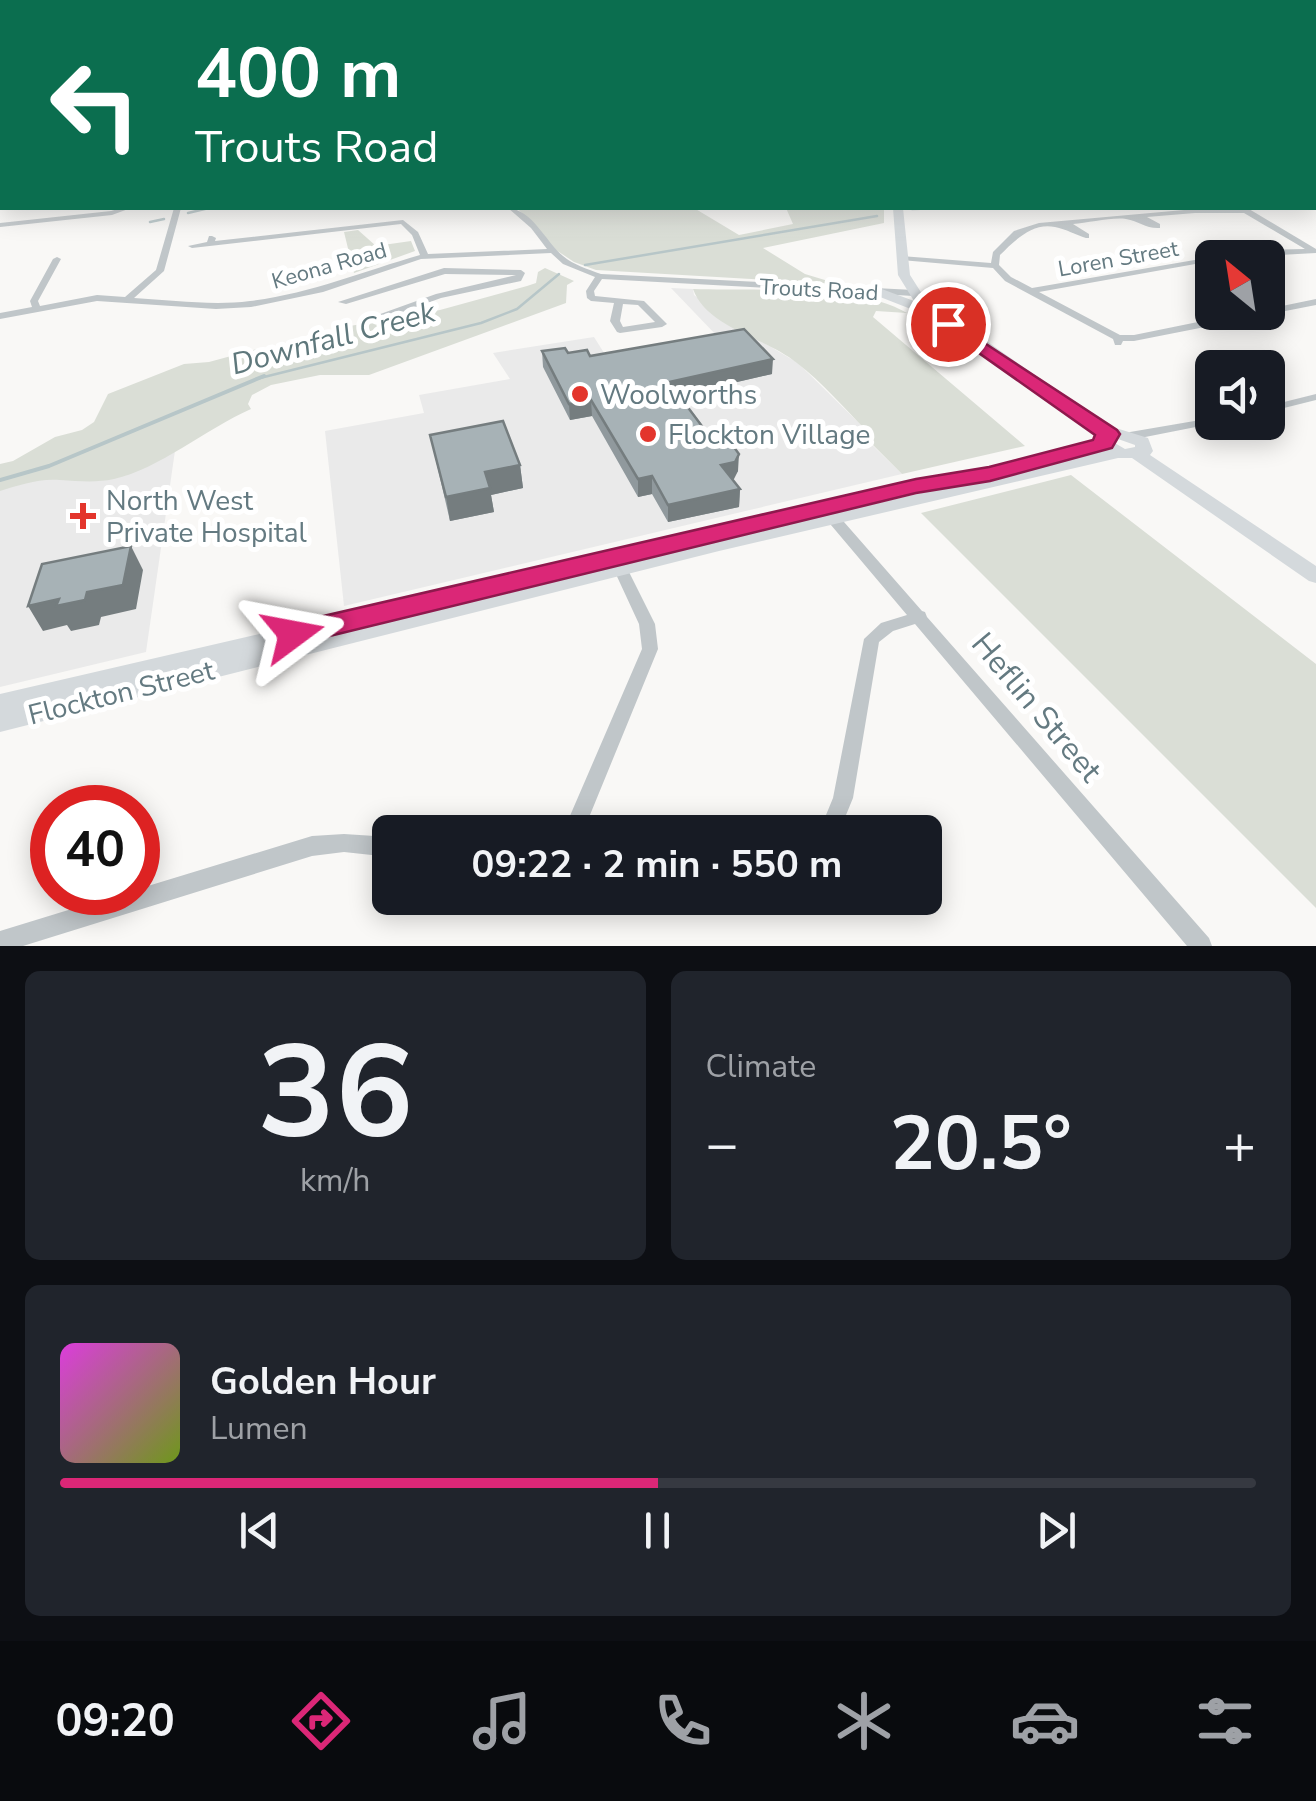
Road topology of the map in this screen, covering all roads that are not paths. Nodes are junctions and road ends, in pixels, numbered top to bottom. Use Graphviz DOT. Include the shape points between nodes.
graph roads {
  1 [pos="121,210"];
  2 [pos="176,210"];
  3 [pos="513,210"];
  4 [pos="898,210"];
  5 [pos="1228,210"];
  6 [pos="1245,210"];
  7 [pos="1139,216"];
  8 [pos="1127,217"];
  9 [pos="0,225"];
  10 [pos="192,246"];
  11 [pos="550,251"];
  12 [pos="1315,251"];
  13 [pos="1285,252"];
  14 [pos="484,254"];
  15 [pos="425,256"];
  16 [pos="902,258"];
  17 [pos="56,259"];
  18 [pos="1195,263"];
  19 [pos="995,266"];
  20 [pos="477,270"];
  21 [pos="600,276"];
  22 [pos="1030,291"];
  23 [pos="879,292"];
  24 [pos="914,293"];
  25 [pos="128,299"];
  26 [pos="619,301"];
  27 [pos="344,302"];
  28 [pos="1316,302"];
  29 [pos="36,308"];
  30 [pos="1285,308"];
  31 [pos="932,311"];
  32 [pos="0,316"];
  33 [pos="376,319"];
  34 [pos="1195,325"];
  35 [pos="1316,396"];
  36 [pos="1285,404"];
  37 [pos="1195,428"];
  38 [pos="1110,444"];
  39 [pos="1138,446"];
  40 [pos="829,513"];
  41 [pos="620,570"];
  42 [pos="1316,576"];
  43 [pos="920,616"];
  44 [pos="0,704"];
  45 [pos="0,722"];
  46 [pos="581,815"];
  47 [pos="836,815"];
  48 [pos="372,845"];
  49 [pos="0,942"];
  50 [pos="1201,946"];
  1 -- 9 [label="street"];
  2 -- 25 [label="street" via="160,270"];
  3 -- 11 [label="street, Trouts Road"];
  4 -- 16 [label="street"];
  5 -- 7 [label="street"];
  6 -- 12 [label="street"];
  7 -- 8 [label="street"];
  7 -- 8 [label="street" via="1157,226"];
  8 -- 19 [label="street" via="1017,232 996,254"];
  10 -- 15 [label="street" via="403,222"];
  11 -- 14 [label="street, Keona Road"];
  11 -- 21 [label="street, Trouts Road"];
  12 -- 13 [label="street"];
  14 -- 15 [label="street, Keona Road"];
  14 -- 20 [label="street"];
  15 -- 25 [label="street, Keona Road" via="270,301 216,306"];
  16 -- 19 [label="street"];
  16 -- 24 [label="street"];
  17 -- 29 [label="street"];
  18 -- 22 [label="street, Loren Street"];
  19 -- 22 [label="street"];
  20 -- 27 [label="street" via="437,272"];
  20 -- 33 [label="street" via="516,270 522,276"];
  21 -- 23 [label="street, Trouts Road"];
  21 -- 26 [label="street" via="590,296"];
  22 -- 34 [label="street" via="1118,340"];
  23 -- 24 [label="street, Trouts Road"];
  23 -- 31 [label="street"];
  24 -- 31 [label="street, Trouts Road"];
  25 -- 29 [label="street, Keona Road"];
  26 -- 26 [label="street" via="642,304 662,324 620,330"];
  28 -- 30 [label="street"];
  29 -- 32 [label="street, Keona Road"];
  31 -- 38 [label="street, Trouts Road"];
  35 -- 36 [label="street"];
  37 -- 39 [label="street"];
  38 -- 39 [label="street"];
  38 -- 40 [label="street, Flockton Street"];
  39 -- 42 [label="street"];
  40 -- 41 [label="street, Flockton Street"];
  40 -- 43 [label="street, Heflin Street"];
  40 -- 44 [label="street, Flockton Street"];
  41 -- 45 [label="street, Flockton Street"];
  41 -- 46 [label="street" via="647,624 650,649"];
  43 -- 47 [label="street" via="872,640"];
  43 -- 50 [label="street, Heflin Street"];
  48 -- 49 [label="street" via="312,846"];
}
